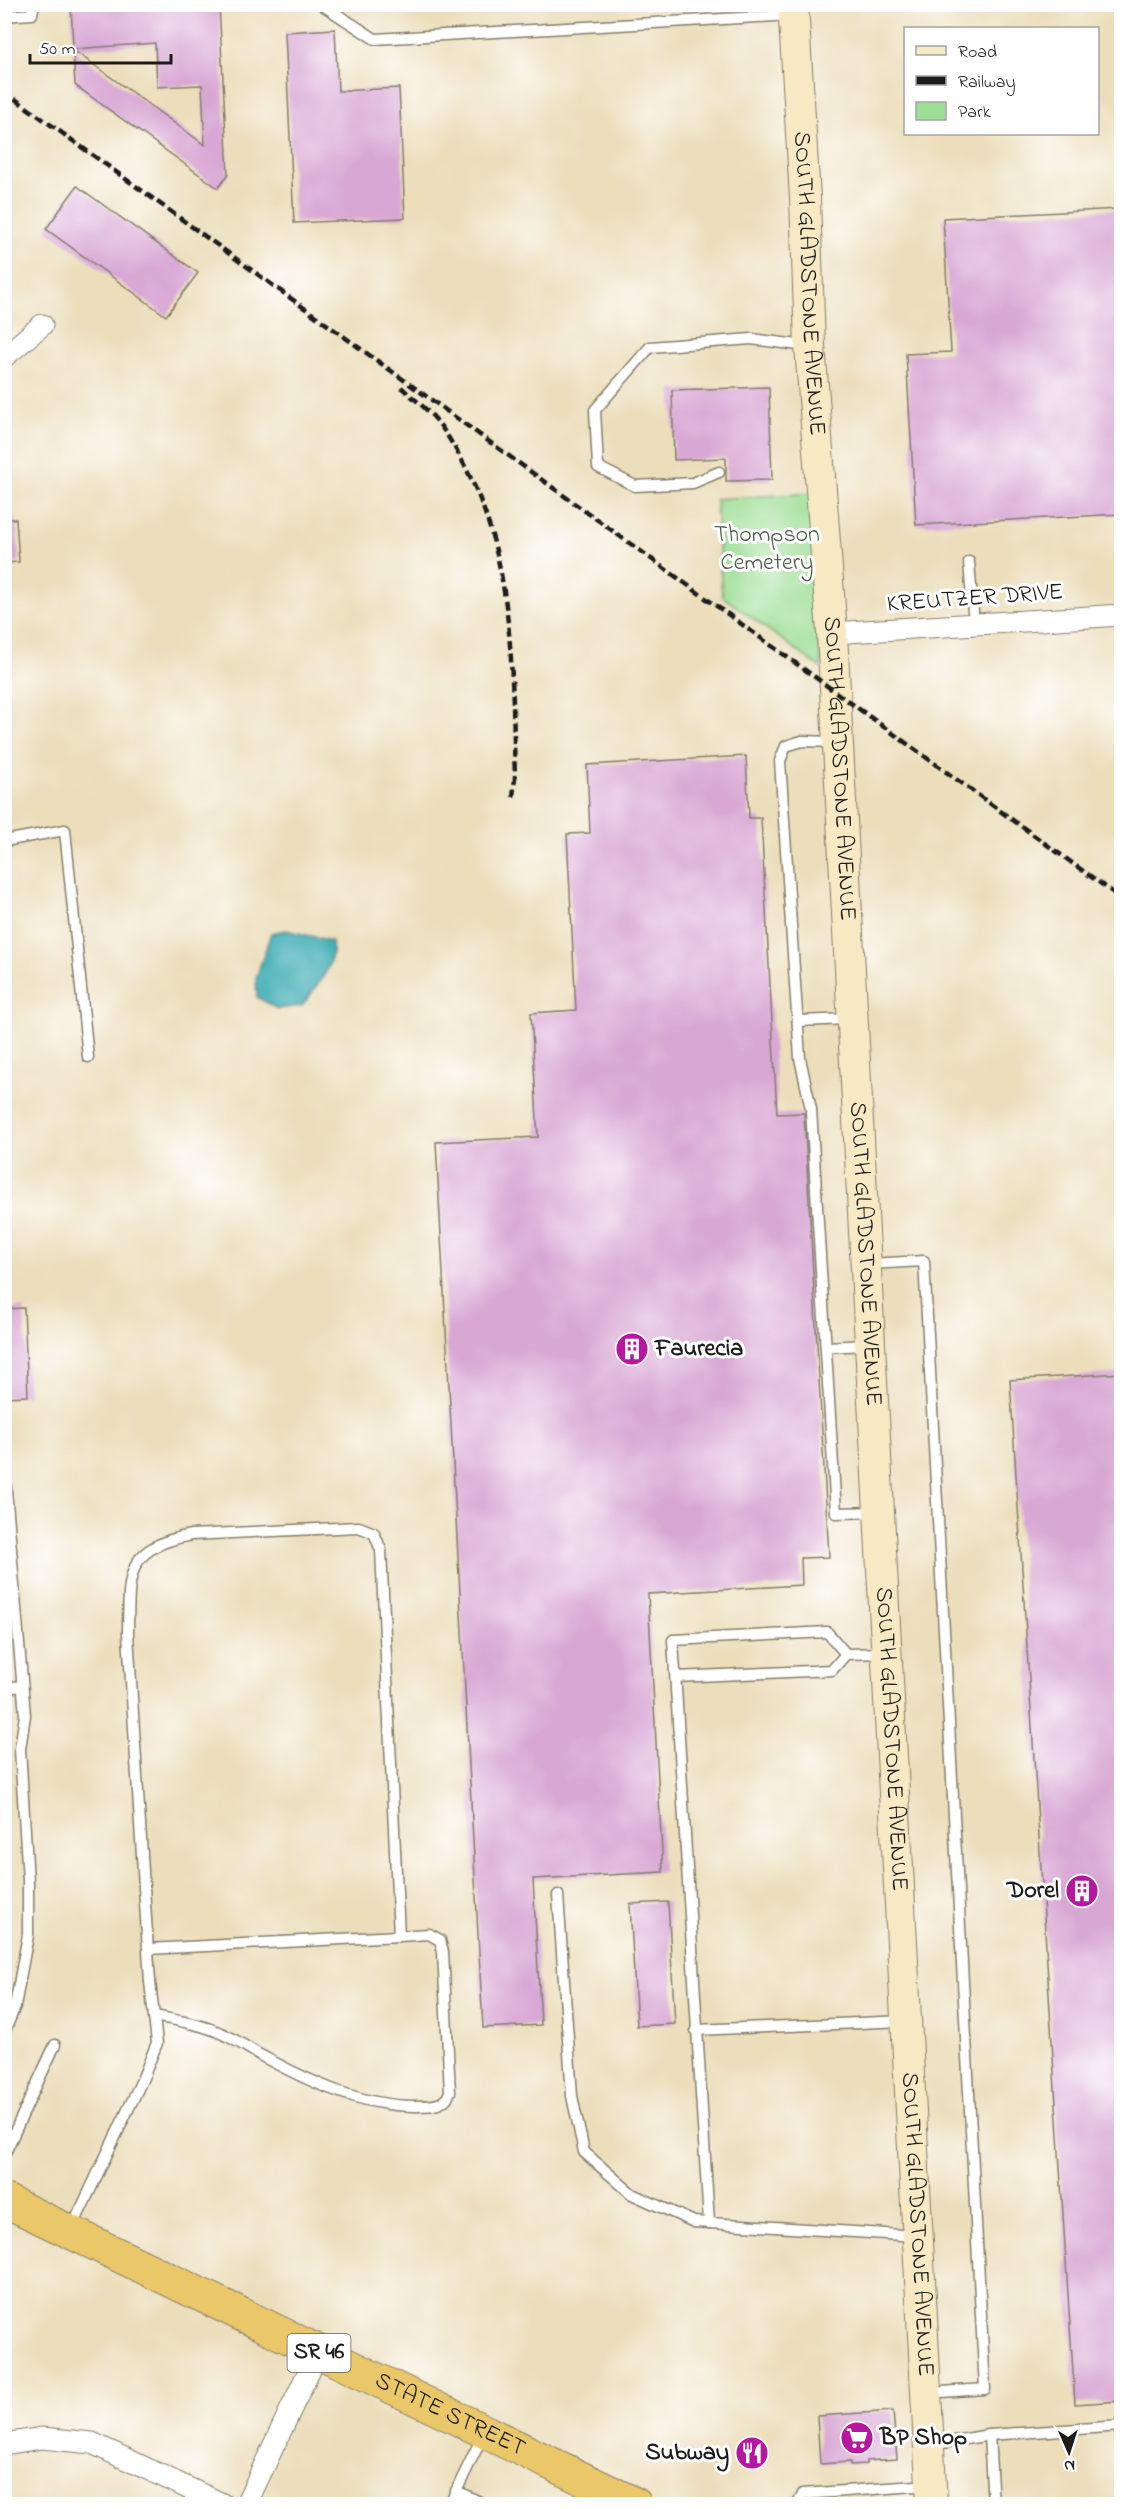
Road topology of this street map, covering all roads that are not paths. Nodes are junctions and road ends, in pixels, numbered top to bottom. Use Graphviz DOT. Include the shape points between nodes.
graph roads {
  1 [pos="34,4"];
  2 [pos="321,4"];
  3 [pos="794,10"];
  4 [pos="4,16"];
  5 [pos="42,325"];
  6 [pos="810,346"];
  7 [pos="4,357"];
  8 [pos="719,472"];
  9 [pos="969,562"];
  10 [pos="1122,615"];
  11 [pos="974,624"];
  12 [pos="832,633"];
  13 [pos="837,742"];
  14 [pos="4,841"];
  15 [pos="852,1019"];
  16 [pos="798,1021"];
  17 [pos="88,1057"];
  18 [pos="865,1264"];
  19 [pos="869,1346"];
  20 [pos="826,1347"];
  21 [pos="4,1466"];
  22 [pos="878,1512"];
  23 [pos="885,1653"];
  24 [pos="846,1654"];
  25 [pos="675,1677"];
  26 [pos="22,1686"];
  27 [pos="4,1688"];
  28 [pos="558,1895"];
  29 [pos="399,1936"];
  30 [pos="148,1949"];
  31 [pos="154,2016"];
  32 [pos="906,2021"];
  33 [pos="696,2030"];
  34 [pos="4,2033"];
  35 [pos="55,2044"];
  36 [pos="4,2155"];
  37 [pos="4,2200"];
  38 [pos="708,2223"];
  39 [pos="71,2232"];
  40 [pos="917,2236"];
  41 [pos="318,2352"];
  42 [pos="926,2393"];
  43 [pos="1122,2426"];
  44 [pos="484,2432"];
  45 [pos="989,2435"];
  46 [pos="4,2444"];
  47 [pos="928,2445"];
  48 [pos="456,2492"];
  49 [pos="931,2495"];
  50 [pos="634,2504"];
  51 [pos="222,2505"];
  52 [pos="246,2505"];
  53 [pos="450,2505"];
  54 [pos="484,2505"];
  55 [pos="798,2505"];
  56 [pos="993,2505"];
  1 -- 4 [label="lane" via="32,14"];
  2 -- 3 [label="lane" via="375,39"];
  3 -- 6 [label="street, SOUTH GLADSTONE AVENUE"];
  5 -- 7 [label="street"];
  6 -- 8 [label="lane" via="751,339 650,347 594,410 598,467 635,486 693,483"];
  6 -- 12 [label="street, SOUTH GLADSTONE AVENUE"];
  9 -- 11 [label="lane"];
  10 -- 11 [label="street, KREUTZER DRIVE"];
  11 -- 12 [label="street, KREUTZER DRIVE"];
  12 -- 13 [label="street, SOUTH GLADSTONE AVENUE"];
  13 -- 15 [label="street, SOUTH GLADSTONE AVENUE"];
  13 -- 16 [label="lane" via="802,741 786,746 780,761"];
  14 -- 17 [label="lane" via="65,830"];
  15 -- 16 [label="lane"];
  15 -- 18 [label="street, SOUTH GLADSTONE AVENUE"];
  16 -- 20 [label="lane" via="800,1058 811,1109"];
  18 -- 19 [label="street, SOUTH GLADSTONE AVENUE"];
  18 -- 42 [label="lane" via="924,1261 986,2388"];
  19 -- 20 [label="lane"];
  19 -- 22 [label="street, SOUTH GLADSTONE AVENUE"];
  20 -- 22 [label="lane" via="836,1513"];
  21 -- 26 [label="lane"];
  22 -- 23 [label="street, SOUTH GLADSTONE AVENUE"];
  23 -- 24 [label="lane"];
  23 -- 32 [label="street, SOUTH GLADSTONE AVENUE"];
  24 -- 25 [label="lane" via="832,1670"];
  24 -- 25 [label="lane" via="827,1632 673,1640"];
  25 -- 33 [label="lane"];
  26 -- 27 [label="lane"];
  26 -- 34 [label="lane" via="25,1715 20,1749 28,1935 15,2006"];
  28 -- 38 [label="lane" via="572,2096 584,2152 632,2194 694,2222"];
  29 -- 30 [label="lane"];
  29 -- 30 [label="lane" via="381,1550 374,1533 359,1527 214,1534 168,1539 146,1550 129,1582 128,1634"];
  29 -- 31 [label="lane" via="429,1934 440,1940 443,1952 450,2092 448,2098 432,2106 404,2106 353,2097 310,2080 217,2031"];
  30 -- 31 [label="lane"];
  31 -- 39 [label="lane" via="157,2043"];
  32 -- 33 [label="lane"];
  32 -- 40 [label="street, SOUTH GLADSTONE AVENUE"];
  33 -- 38 [label="lane"];
  35 -- 36 [label="lane"];
  37 -- 39 [label="highway, STATE STREET / SR 46"];
  38 -- 40 [label="lane"];
  39 -- 41 [label="highway, STATE STREET / SR 46"];
  40 -- 42 [label="street, SOUTH GLADSTONE AVENUE"];
  41 -- 44 [label="highway, STATE STREET / SR 46"];
  41 -- 52 [label="street"];
  42 -- 47 [label="street, SOUTH GLADSTONE AVENUE"];
  43 -- 45 [label="lane"];
  44 -- 48 [label="lane"];
  44 -- 50 [label="highway, STATE STREET / SR 46"];
  45 -- 47 [label="lane"];
  45 -- 56 [label="lane"];
  46 -- 51 [label="street" via="42,2438 92,2444"];
  47 -- 49 [label="street, SOUTH GLADSTONE AVENUE"];
  48 -- 53 [label="lane"];
  48 -- 54 [label="lane"];
  49 -- 55 [label="lane" via="803,2494"];
}
